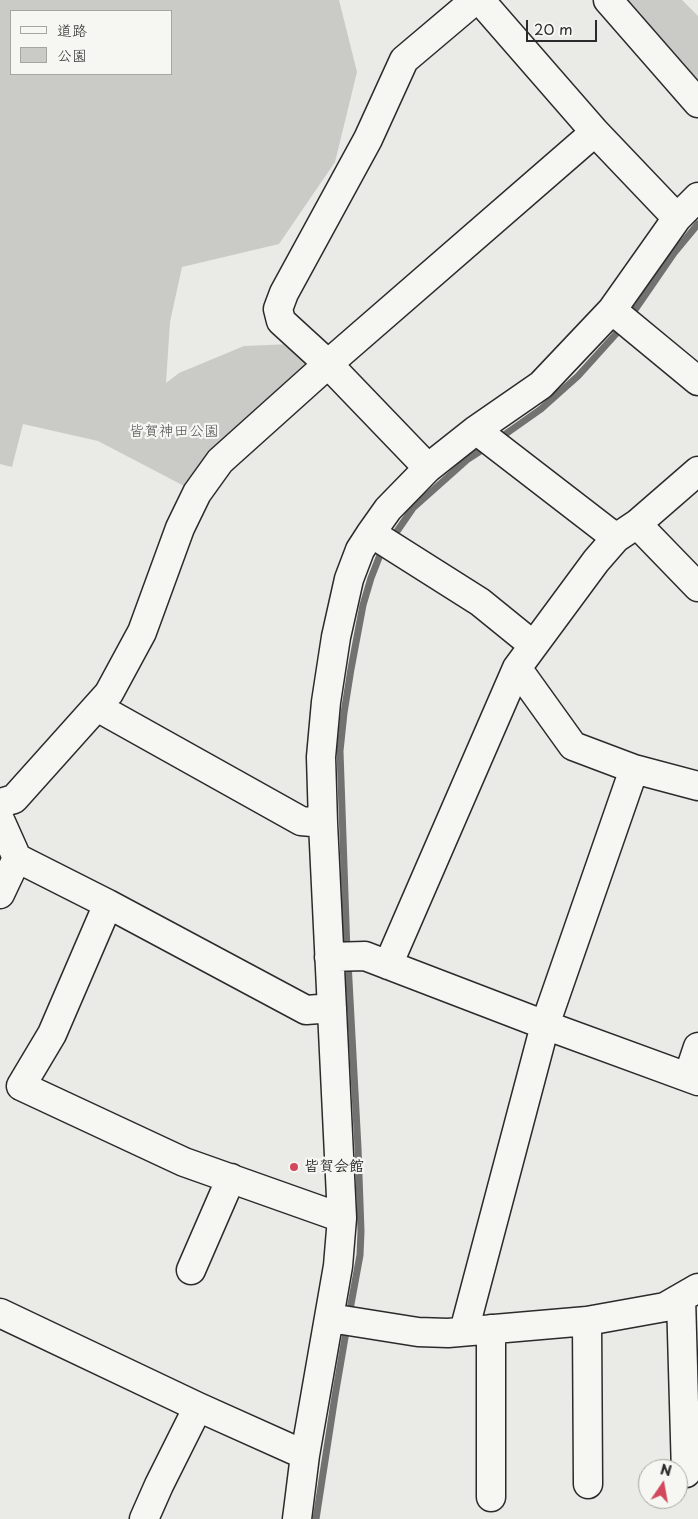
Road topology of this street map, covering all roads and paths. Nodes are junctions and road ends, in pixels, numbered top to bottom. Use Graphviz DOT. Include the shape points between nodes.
graph roads {
  1 [pos="475,0"];
  2 [pos="480,0"];
  3 [pos="608,0"];
  4 [pos="698,104"];
  5 [pos="595,132"];
  6 [pos="698,197"];
  7 [pos="677,218"];
  8 [pos="622,318"];
  9 [pos="328,364"];
  10 [pos="698,381"];
  11 [pos="486,438"];
  12 [pos="428,468"];
  13 [pos="698,471"];
  14 [pos="627,531"];
  15 [pos="381,540"];
  16 [pos="698,586"];
  17 [pos="533,645"];
  18 [pos="518,668"];
  19 [pos="97,707"];
  20 [pos="634,769"];
  21 [pos="698,786"];
  22 [pos="0,804"];
  23 [pos="0,820"];
  24 [pos="323,823"];
  25 [pos="17,858"];
  26 [pos="0,894"];
  27 [pos="108,904"];
  28 [pos="342,957"];
  29 [pos="388,964"];
  30 [pos="332,1008"];
  31 [pos="545,1025"];
  32 [pos="698,1047"];
  33 [pos="693,1079"];
  34 [pos="231,1178"];
  35 [pos="342,1218"];
  36 [pos="191,1270"];
  37 [pos="690,1293"];
  38 [pos="0,1313"];
  39 [pos="342,1320"];
  40 [pos="587,1321"];
  41 [pos="477,1330"];
  42 [pos="198,1407"];
  43 [pos="305,1455"];
  44 [pos="686,1459"];
  45 [pos="588,1484"];
  46 [pos="491,1497"];
  47 [pos="144,1519"];
  48 [pos="297,1519"];
  1 -- 9 [label="street" via="404,60 368,139 284,293 278,309 281,321"];
  2 -- 5 [label="street"];
  3 -- 4 [label="street"];
  5 -- 7 [label="street"];
  5 -- 9 [label="street"];
  6 -- 7 [label="street"];
  7 -- 8 [label="street"];
  8 -- 10 [label="street"];
  8 -- 11 [label="street" via="541,385"];
  9 -- 12 [label="street"];
  9 -- 19 [label="street" via="220,461 197,492 180,528 142,632 109,693"];
  11 -- 12 [label="street"];
  11 -- 14 [label="street"];
  12 -- 15 [label="street" via="388,508"];
  13 -- 14 [label="street"];
  14 -- 16 [label="street"];
  14 -- 17 [label="street" via="596,561"];
  15 -- 17 [label="street" via="480,602"];
  15 -- 24 [label="street" via="360,550 349,579 336,636 321,757"];
  17 -- 18 [label="street"];
  18 -- 20 [label="street" via="573,746"];
  18 -- 29 [label="street"];
  19 -- 22 [label="street" via="14,799"];
  19 -- 24 [label="street" via="301,821"];
  20 -- 21 [label="street"];
  20 -- 31 [label="street"];
  23 -- 25 [label="street"];
  24 -- 28 [label="street"];
  25 -- 26 [label="street"];
  25 -- 27 [label="street"];
  27 -- 30 [label="street" via="306,1010"];
  27 -- 34 [label="street" via="52,1034 21,1086 184,1162"];
  28 -- 29 [label="street" via="365,956"];
  28 -- 30 [label="street"];
  29 -- 31 [label="street"];
  30 -- 35 [label="street"];
  31 -- 33 [label="street"];
  31 -- 41 [label="street"];
  32 -- 33 [label="street"];
  34 -- 35 [label="street"];
  34 -- 36 [label="street"];
  35 -- 39 [label="street" via="338,1266"];
  37 -- 40 [label="street" via="665,1307"];
  37 -- 44 [label="street"];
  38 -- 42 [label="street"];
  39 -- 41 [label="street" via="418,1332"];
  39 -- 43 [label="street"];
  40 -- 41 [label="street"];
  40 -- 45 [label="street"];
  41 -- 46 [label="street"];
  42 -- 43 [label="street"];
  42 -- 47 [label="street"];
  43 -- 48 [label="street"];
}
